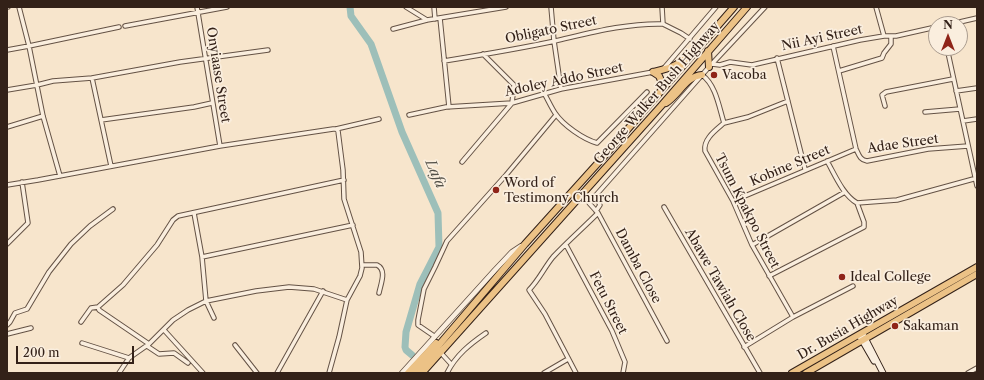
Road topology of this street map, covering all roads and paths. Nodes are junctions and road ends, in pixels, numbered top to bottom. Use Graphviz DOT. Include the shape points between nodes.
graph roads {
  1 [pos="19,7"];
  2 [pos="197,7"];
  3 [pos="227,7"];
  4 [pos="406,7"];
  5 [pos="434,7"];
  6 [pos="506,7"];
  7 [pos="551,7"];
  8 [pos="662,7"];
  9 [pos="716,7"];
  10 [pos="734,7"];
  11 [pos="747,7"];
  12 [pos="765,7"];
  13 [pos="876,7"];
  14 [pos="197,12"];
  15 [pos="728,14"];
  16 [pos="438,19"];
  17 [pos="427,20"];
  18 [pos="663,24"];
  19 [pos="125,26"];
  20 [pos="119,27"];
  21 [pos="393,29"];
  22 [pos="928,30"];
  23 [pos="884,36"];
  24 [pos="891,36"];
  25 [pos="690,39"];
  26 [pos="554,41"];
  27 [pos="29,46"];
  28 [pos="833,46"];
  29 [pos="7,50"];
  30 [pos="268,50"];
  31 [pos="708,51"];
  32 [pos="483,54"];
  33 [pos="949,56"];
  34 [pos="205,58"];
  35 [pos="778,58"];
  36 [pos="444,61"];
  37 [pos="710,66"];
  38 [pos="662,70"];
  39 [pos="839,71"];
  40 [pos="652,72"];
  41 [pos="702,75"];
  42 [pos="92,78"];
  43 [pos="953,79"];
  44 [pos="37,85"];
  45 [pos="664,87"];
  46 [pos="977,88"];
  47 [pos="561,89"];
  48 [pos="7,90"];
  49 [pos="956,91"];
  50 [pos="646,92"];
  51 [pos="544,93"];
  52 [pos="788,101"];
  53 [pos="212,103"];
  54 [pos="512,103"];
  55 [pos="449,106"];
  56 [pos="661,106"];
  57 [pos="885,106"];
  58 [pos="960,109"];
  59 [pos="925,112"];
  60 [pos="409,115"];
  61 [pos="556,115"];
  62 [pos="44,116"];
  63 [pos="379,119"];
  64 [pos="977,119"];
  65 [pos="102,120"];
  66 [pos="963,121"];
  67 [pos="724,123"];
  68 [pos="7,127"];
  69 [pos="336,129"];
  70 [pos="220,146"];
  71 [pos="968,146"];
  72 [pos="856,149"];
  73 [pos="828,161"];
  74 [pos="462,162"];
  75 [pos="111,166"];
  76 [pos="805,170"];
  77 [pos="60,176"];
  78 [pos="976,178"];
  79 [pos="344,180"];
  80 [pos="22,182"];
  81 [pos="7,184"];
  82 [pos="977,186"];
  83 [pos="846,192"];
  84 [pos="595,196"];
  85 [pos="733,201"];
  86 [pos="857,202"];
  87 [pos="664,207"];
  88 [pos="113,209"];
  89 [pos="597,212"];
  90 [pos="194,213"];
  91 [pos="353,225"];
  92 [pos="7,244"];
  93 [pos="525,244"];
  94 [pos="566,244"];
  95 [pos="752,245"];
  96 [pos="202,256"];
  97 [pos="362,265"];
  98 [pos="977,267"];
  99 [pos="977,274"];
  100 [pos="769,276"];
  101 [pos="853,286"];
  102 [pos="323,291"];
  103 [pos="379,293"];
  104 [pos="347,300"];
  105 [pos="206,301"];
  106 [pos="98,308"];
  107 [pos="467,312"];
  108 [pos="793,317"];
  109 [pos="214,318"];
  110 [pos="81,322"];
  111 [pos="7,325"];
  112 [pos="31,328"];
  113 [pos="164,330"];
  114 [pos="486,333"];
  115 [pos="7,334"];
  116 [pos="434,336"];
  117 [pos="862,337"];
  118 [pos="668,341"];
  119 [pos="82,343"];
  120 [pos="148,345"];
  121 [pos="235,345"];
  122 [pos="744,346"];
  123 [pos="441,353"];
  124 [pos="129,358"];
  125 [pos="436,358"];
  126 [pos="568,359"];
  127 [pos="188,363"];
  128 [pos="451,364"];
  129 [pos="977,368"];
  130 [pos="882,370"];
  131 [pos="119,373"];
  132 [pos="203,373"];
  133 [pos="257,373"];
  134 [pos="277,373"];
  135 [pos="329,373"];
  136 [pos="402,373"];
  137 [pos="408,373"];
  138 [pos="415,373"];
  139 [pos="422,373"];
  140 [pos="428,373"];
  141 [pos="447,373"];
  142 [pos="544,373"];
  143 [pos="576,373"];
  144 [pos="623,373"];
  145 [pos="760,373"];
  146 [pos="792,373"];
  147 [pos="806,373"];
  148 [pos="968,373"];
  1 -- 27 [label="street"];
  2 -- 14 [label="street, Onyiaase Street"];
  3 -- 14 [label="street"];
  4 -- 17 [label="street"];
  5 -- 16 [label="street"];
  6 -- 16 [label="street"];
  7 -- 26 [label="street"];
  8 -- 18 [label="street"];
  9 -- 25 [label="street"];
  10 -- 15 [label="highway, George Walker Bush Highway"];
  11 -- 31 [label="highway, George Walker Bush Highway"];
  12 -- 37 [label="street"];
  13 -- 23 [label="street"];
  14 -- 19 [label="street"];
  14 -- 34 [label="street, Onyiaase Street"];
  15 -- 38 [label="highway" via="717,22 677,66"];
  15 -- 45 [label="highway, George Walker Bush Highway"];
  16 -- 17 [label="street"];
  16 -- 36 [label="street"];
  17 -- 21 [label="street"];
  18 -- 25 [label="street"];
  18 -- 26 [label="street, Obligato Street" via="601,30"];
  20 -- 27 [label="street"];
  22 -- 24 [label="street, Nii Ayi Street"];
  23 -- 24 [label="street, Nii Ayi Street"];
  23 -- 28 [label="street, Nii Ayi Street"];
  24 -- 39 [label="street" via="891,44 882,58"];
  25 -- 38 [label="street"];
  26 -- 32 [label="street, Obligato Street"];
  26 -- 47 [label="street"];
  27 -- 29 [label="street"];
  27 -- 44 [label="street"];
  28 -- 35 [label="street, Nii Ayi Street"];
  28 -- 39 [label="street, Adae Street"];
  30 -- 34 [label="street"];
  31 -- 37 [label="highway"];
  31 -- 56 [label="highway, George Walker Bush Highway"];
  32 -- 36 [label="street, Obligato Street"];
  32 -- 54 [label="street" via="514,85"];
  33 -- 43 [label="street"];
  34 -- 42 [label="street"];
  34 -- 53 [label="street, Onyiaase Street"];
  35 -- 37 [label="street, Nii Ayi Street" via="752,64 730,62"];
  35 -- 52 [label="street"];
  36 -- 55 [label="street"];
  37 -- 41 [label="street"];
  38 -- 40 [label="highway"];
  39 -- 72 [label="street, Adae Street"];
  40 -- 45 [label="highway" via="659,76"];
  40 -- 47 [label="street, Adoley Addo Street"];
  41 -- 56 [label="highway" via="691,78 672,100"];
  41 -- 67 [label="street" via="712,86"];
  41 -- 84 [label="street"];
  42 -- 44 [label="street"];
  42 -- 65 [label="street"];
  43 -- 49 [label="street"];
  43 -- 57 [label="street" via="886,92 882,95"];
  44 -- 48 [label="street"];
  44 -- 62 [label="street"];
  45 -- 93 [label="highway, George Walker Bush Highway"];
  46 -- 49 [label="street"];
  47 -- 51 [label="street, Adoley Addo Street"];
  49 -- 58 [label="street"];
  50 -- 61 [label="street" via="597,144 577,134"];
  51 -- 54 [label="street, Adoley Addo Street"];
  51 -- 61 [label="street"];
  52 -- 67 [label="street" via="748,117"];
  52 -- 76 [label="street"];
  53 -- 65 [label="street"];
  53 -- 70 [label="street, Onyiaase Street"];
  54 -- 55 [label="street, Adoley Addo Street"];
  54 -- 74 [label="street"];
  55 -- 60 [label="street, Adoley Addo Street"];
  56 -- 123 [label="highway, George Walker Bush Highway"];
  58 -- 59 [label="street"];
  58 -- 66 [label="street"];
  61 -- 116 [label="street" via="443,247 424,289 418,320 418,325"];
  62 -- 68 [label="street"];
  62 -- 77 [label="street"];
  63 -- 69 [label="street"];
  64 -- 66 [label="street"];
  65 -- 75 [label="street"];
  66 -- 71 [label="street"];
  67 -- 85 [label="street, Tsum Kpakpo Street" via="704,145"];
  69 -- 70 [label="street"];
  69 -- 79 [label="street"];
  70 -- 75 [label="street"];
  71 -- 72 [label="street, Adae Street" via="928,149 867,161 860,158"];
  71 -- 78 [label="street"];
  72 -- 73 [label="street, Kobine Street"];
  73 -- 76 [label="street, Kobine Street"];
  73 -- 83 [label="street"];
  75 -- 77 [label="street"];
  76 -- 85 [label="street, Kobine Street"];
  77 -- 80 [label="street"];
  78 -- 82 [label="street"];
  78 -- 86 [label="street" via="897,200"];
  79 -- 90 [label="street"];
  79 -- 91 [label="street" via="344,199"];
  80 -- 81 [label="street"];
  80 -- 92 [label="street" via="28,223"];
  83 -- 86 [label="street"];
  83 -- 95 [label="street"];
  84 -- 89 [label="street" via="600,204"];
  84 -- 89 [label="street, Damba Close" via="589,202"];
  85 -- 95 [label="street, Tsum Kpakpo Street"];
  86 -- 100 [label="street" via="864,225 862,229"];
  87 -- 122 [label="street, Abawe Tawiah Close"];
  88 -- 111 [label="street" via="71,244 49,272 27,309 14,313"];
  89 -- 94 [label="street"];
  89 -- 118 [label="street, Damba Close"];
  90 -- 96 [label="street"];
  90 -- 106 [label="street" via="175,217 154,249 118,290"];
  91 -- 96 [label="street"];
  91 -- 97 [label="street"];
  93 -- 107 [label="highway, George Walker Bush Highway"];
  93 -- 116 [label="street, George Walker Bush Highway" via="507,257"];
  94 -- 126 [label="street" via="529,290 545,314"];
  94 -- 144 [label="street, Fetu Street" via="612,330 625,362"];
  95 -- 100 [label="street, Tsum Kpakpo Street"];
  96 -- 105 [label="street"];
  97 -- 103 [label="street" via="377,265 382,270 384,274"];
  97 -- 104 [label="street" via="360,276"];
  98 -- 117 [label="highway, Dr. Busia Highway"];
  99 -- 117 [label="highway, Dr. Busia Highway"];
  100 -- 108 [label="street, Tsum Kpakpo Street"];
  101 -- 108 [label="street"];
  102 -- 104 [label="street"];
  102 -- 105 [label="street" via="302,287 278,288"];
  102 -- 134 [label="street"];
  104 -- 135 [label="street"];
  105 -- 109 [label="street"];
  105 -- 113 [label="street" via="180,315"];
  106 -- 110 [label="street" via="91,308"];
  106 -- 120 [label="street"];
  107 -- 137 [label="highway"];
  107 -- 138 [label="highway, George Walker Bush Highway"];
  108 -- 122 [label="street"];
  112 -- 115 [label="street"];
  113 -- 120 [label="street"];
  113 -- 132 [label="street"];
  114 -- 128 [label="street" via="464,349"];
  116 -- 136 [label="street, George Walker Bush Highway"];
  117 -- 130 [label="main road"];
  117 -- 146 [label="highway, Dr. Busia Highway"];
  117 -- 147 [label="highway, Dr. Busia Highway"];
  119 -- 124 [label="street"];
  120 -- 124 [label="street"];
  120 -- 127 [label="street" via="159,354 174,353"];
  121 -- 133 [label="street"];
  122 -- 145 [label="street, Abawe Tawiah Close"];
  123 -- 125 [label="highway, George Walker Bush Highway"];
  123 -- 128 [label="street"];
  124 -- 131 [label="street"];
  125 -- 139 [label="highway, George Walker Bush Highway"];
  125 -- 140 [label="highway"];
  126 -- 142 [label="street"];
  126 -- 143 [label="street"];
  128 -- 141 [label="street"];
  129 -- 148 [label="street"];
}
